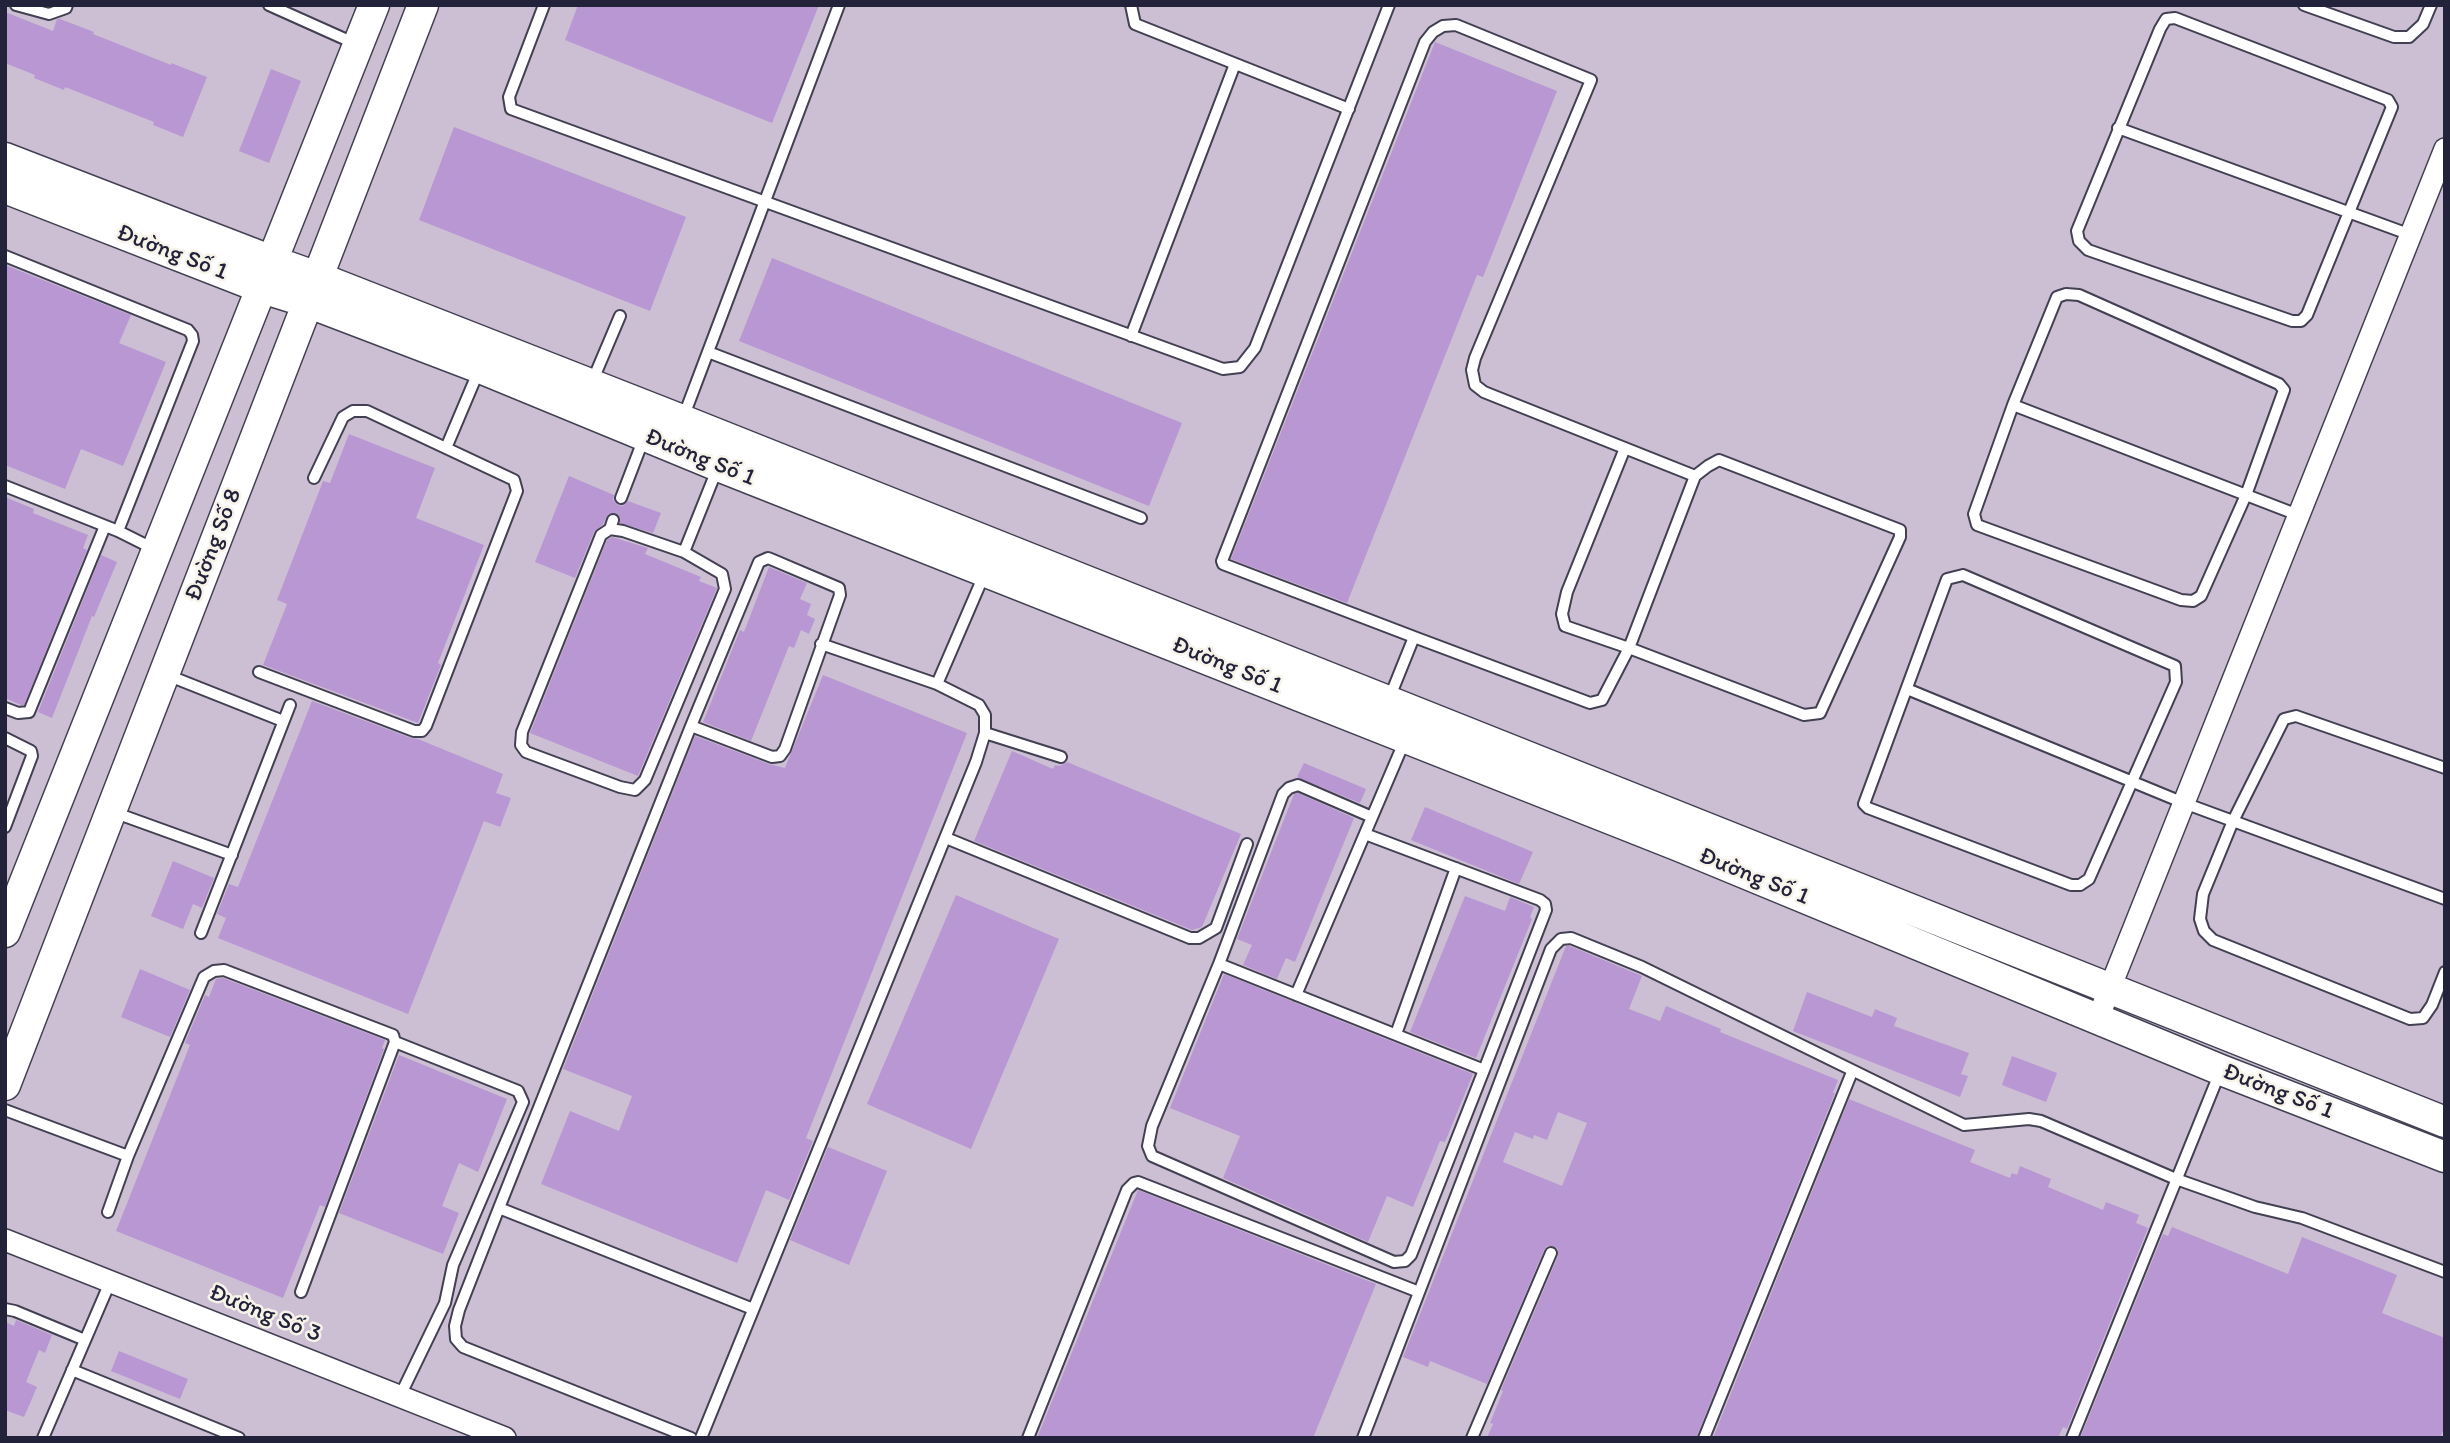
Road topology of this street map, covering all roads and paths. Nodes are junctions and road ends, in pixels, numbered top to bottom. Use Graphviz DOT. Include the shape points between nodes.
graph roads {
  1 [pos="16,5"];
  2 [pos="67,5"];
  3 [pos="374,5"];
  4 [pos="423,5"];
  5 [pos="544,5"];
  6 [pos="839,5"];
  7 [pos="1130,5"];
  8 [pos="1390,5"];
  9 [pos="2304,5"];
  10 [pos="2431,5"];
  11 [pos="278,7"];
  12 [pos="358,45"];
  13 [pos="1235,64"];
  14 [pos="1349,109"];
  15 [pos="2118,128"];
  16 [pos="2445,149"];
  17 [pos="5,158"];
  18 [pos="5,188"];
  19 [pos="765,203"];
  20 [pos="2350,212"];
  21 [pos="2411,234"];
  22 [pos="5,256"];
  23 [pos="267,275"];
  24 [pos="312,289"];
  25 [pos="620,316"];
  26 [pos="1131,336"];
  27 [pos="708,352"];
  28 [pos="480,368"];
  29 [pos="591,385"];
  30 [pos="2012,405"];
  31 [pos="682,421"];
  32 [pos="645,436"];
  33 [pos="1625,448"];
  34 [pos="446,449"];
  35 [pos="718,466"];
  36 [pos="1695,476"];
  37 [pos="314,478"];
  38 [pos="5,486"];
  39 [pos="2246,495"];
  40 [pos="621,498"];
  41 [pos="2298,515"];
  42 [pos="1141,518"];
  43 [pos="105,526"];
  44 [pos="118,531"];
  45 [pos="157,551"];
  46 [pos="684,552"];
  47 [pos="986,571"];
  48 [pos="1414,637"];
  49 [pos="821,644"];
  50 [pos="1629,648"];
  51 [pos="259,672"];
  52 [pos="164,674"];
  53 [pos="937,684"];
  54 [pos="1907,689"];
  55 [pos="289,705"];
  56 [pos="5,708"];
  57 [pos="284,721"];
  58 [pos="1391,722"];
  59 [pos="691,726"];
  60 [pos="985,733"];
  61 [pos="5,738"];
  62 [pos="1060,757"];
  63 [pos="2445,768"];
  64 [pos="2132,782"];
  65 [pos="2184,803"];
  66 [pos="111,811"];
  67 [pos="1372,817"];
  68 [pos="2233,821"];
  69 [pos="5,827"];
  70 [pos="1365,834"];
  71 [pos="946,838"];
  72 [pos="1247,844"];
  73 [pos="232,855"];
  74 [pos="1456,869"];
  75 [pos="2445,899"];
  76 [pos="8,918"];
  77 [pos="201,933"];
  78 [pos="1219,964"];
  79 [pos="2445,972"];
  80 [pos="2110,988"];
  81 [pos="1296,995"];
  82 [pos="2098,1018"];
  83 [pos="1396,1034"];
  84 [pos="395,1042"];
  85 [pos="1484,1070"];
  86 [pos="2221,1070"];
  87 [pos="1852,1072"];
  88 [pos="5,1085"];
  89 [pos="5,1111"];
  90 [pos="2445,1122"];
  91 [pos="128,1156"];
  92 [pos="2445,1157"];
  93 [pos="2176,1179"];
  94 [pos="499,1209"];
  95 [pos="108,1212"];
  96 [pos="5,1240"];
  97 [pos="1551,1253"];
  98 [pos="2445,1272"];
  99 [pos="111,1280"];
  100 [pos="301,1292"];
  101 [pos="1419,1292"];
  102 [pos="5,1309"];
  103 [pos="754,1309"];
  104 [pos="85,1340"];
  105 [pos="72,1370"];
  106 [pos="400,1396"];
  107 [pos="473,1432"];
  108 [pos="43,1438"];
  109 [pos="239,1438"];
  110 [pos="505,1438"];
  111 [pos="691,1438"];
  112 [pos="701,1438"];
  113 [pos="1028,1438"];
  114 [pos="1363,1438"];
  115 [pos="1472,1438"];
  116 [pos="1704,1438"];
  117 [pos="2072,1438"];
  1 -- 2 [label="lane" via="49,14"];
  3 -- 12 [label="street, Đường Số 8"];
  4 -- 24 [label="street, Đường Số 8"];
  5 -- 19 [label="lane" via="509,97 511,109"];
  6 -- 19 [label="lane"];
  7 -- 13 [label="lane" via="1136,24"];
  8 -- 14 [label="lane"];
  9 -- 10 [label="lane" via="2394,37 2409,37 2423,24"];
  11 -- 12 [label="lane"];
  12 -- 23 [label="street, Đường Số 8"];
  13 -- 14 [label="lane"];
  13 -- 26 [label="lane"];
  14 -- 26 [label="lane" via="1255,348 1240,367 1223,369"];
  15 -- 20 [label="lane"];
  15 -- 20 [label="lane" via="2166,19 2184,20 2388,100 2391,113"];
  15 -- 20 [label="lane" via="2077,231 2088,250 2301,321"];
  16 -- 21 [label="street"];
  17 -- 23 [label="street, Đường Số 1"];
  18 -- 23 [label="street, Đường Số 1"];
  19 -- 26 [label="lane"];
  19 -- 27 [label="lane"];
  20 -- 21 [label="lane"];
  21 -- 41 [label="street"];
  22 -- 44 [label="lane" via="192,335"];
  23 -- 24 [label="street, Đường Số 1"];
  23 -- 45 [label="street, Đường Số 8"];
  24 -- 28 [label="street, Đường Số 1"];
  24 -- 29 [label="street, Đường Số 1"];
  24 -- 52 [label="street, Đường Số 8"];
  25 -- 29 [label="lane"];
  27 -- 31 [label="lane"];
  27 -- 42 [label="lane"];
  28 -- 32 [label="street, Đường Số 1"];
  28 -- 34 [label="lane"];
  29 -- 31 [label="street, Đường Số 1"];
  30 -- 39 [label="lane"];
  30 -- 39 [label="lane" via="1975,514 1978,525 2193,601 2201,596"];
  30 -- 39 [label="lane" via="2057,297 2078,295 2279,384 2284,390"];
  31 -- 58 [label="street, Đường Số 1"];
  32 -- 35 [label="street, Đường Số 1"];
  32 -- 40 [label="lane"];
  33 -- 36 [label="lane"];
  33 -- 48 [label="lane" via="1484,392 1475,385 1472,370 1591,80 1456,24 1443,26 1425,42 1222,561"];
  33 -- 50 [label="lane" via="1562,614 1565,626"];
  34 -- 37 [label="lane" via="367,411 353,411 343,417"];
  34 -- 51 [label="lane" via="514,480 517,491 422,731"];
  35 -- 46 [label="lane"];
  35 -- 47 [label="street, Đường Số 1"];
  36 -- 50 [label="lane"];
  36 -- 50 [label="lane" via="1719,460 1900,530 1900,537 1820,713 1804,715"];
  38 -- 43 [label="lane"];
  39 -- 41 [label="lane"];
  41 -- 65 [label="street"];
  43 -- 44 [label="lane"];
  43 -- 56 [label="lane" via="29,712"];
  44 -- 45 [label="lane"];
  45 -- 76 [label="street, Đường Số 8"];
  46 -- 46 [label="lane" via="611,524 601,535 522,733 526,752 620,787 635,790 645,780 724,589 722,574"];
  47 -- 53 [label="lane"];
  47 -- 58 [label="street, Đường Số 1"];
  48 -- 50 [label="lane" via="1590,703 1602,700"];
  48 -- 58 [label="lane"];
  49 -- 53 [label="lane"];
  49 -- 59 [label="lane" via="780,756 772,757"];
  49 -- 59 [label="lane" via="839,588 763,559"];
  52 -- 57 [label="lane"];
  52 -- 66 [label="street, Đường Số 8"];
  53 -- 60 [label="lane" via="979,705 985,715"];
  54 -- 64 [label="lane"];
  54 -- 64 [label="lane" via="1865,799 1868,808 2071,885 2089,879"];
  54 -- 64 [label="lane" via="1947,579 1962,575 2175,666 2176,681"];
  55 -- 57 [label="lane"];
  57 -- 73 [label="lane"];
  58 -- 67 [label="lane"];
  58 -- 80 [label="street, Đường Số 1"];
  58 -- 82 [label="street, Đường Số 1"];
  59 -- 94 [label="lane"];
  60 -- 62 [label="lane"];
  60 -- 71 [label="lane"];
  61 -- 69 [label="lane" via="25,746 32,756"];
  63 -- 68 [label="lane" via="2296,716 2284,719"];
  64 -- 65 [label="lane"];
  65 -- 68 [label="lane"];
  65 -- 80 [label="street"];
  66 -- 73 [label="lane"];
  66 -- 88 [label="street, Đường Số 8"];
  67 -- 70 [label="lane"];
  67 -- 78 [label="lane" via="1298,785 1289,788"];
  68 -- 75 [label="lane"];
  68 -- 79 [label="lane" via="2203,894 2200,919 2213,940 2410,1019 2423,1018"];
  70 -- 74 [label="lane"];
  70 -- 81 [label="lane"];
  71 -- 72 [label="lane" via="1190,938 1216,928"];
  71 -- 103 [label="lane"];
  73 -- 77 [label="lane"];
  74 -- 83 [label="lane"];
  74 -- 85 [label="lane" via="1539,900 1546,910"];
  78 -- 81 [label="lane"];
  78 -- 85 [label="lane" via="1152,1126 1148,1146 1152,1156 1394,1262 1411,1255"];
  80 -- 82 [label="street"];
  80 -- 90 [label="street, Đường Số 1"];
  81 -- 83 [label="lane"];
  82 -- 86 [label="street, Đường Số 1"];
  83 -- 85 [label="lane"];
  84 -- 91 [label="lane" via="393,1035 224,970 214,971 204,977"];
  84 -- 100 [label="lane"];
  84 -- 106 [label="lane" via="518,1091 523,1102 453,1265 445,1303"];
  86 -- 92 [label="street, Đường Số 1"];
  86 -- 93 [label="lane"];
  87 -- 93 [label="lane" via="1964,1125 2041,1121"];
  87 -- 101 [label="lane" via="1642,967 1571,937 1561,939 1551,949"];
  87 -- 116 [label="lane"];
  89 -- 91 [label="lane"];
  91 -- 95 [label="lane"];
  93 -- 98 [label="lane" via="2302,1218"];
  93 -- 117 [label="lane"];
  94 -- 103 [label="lane"];
  94 -- 111 [label="lane" via="459,1310 456,1339 463,1347"];
  96 -- 99 [label="street, Đường Số 3"];
  97 -- 115 [label="lane"];
  99 -- 104 [label="lane"];
  99 -- 106 [label="street, Đường Số 3"];
  101 -- 113 [label="lane" via="1134,1183"];
  101 -- 114 [label="lane"];
  102 -- 104 [label="lane"];
  103 -- 112 [label="lane"];
  104 -- 105 [label="lane"];
  105 -- 108 [label="lane"];
  105 -- 109 [label="lane"];
  106 -- 107 [label="street, Đường Số 3"];
  107 -- 110 [label="street, Đường Số 3"];
}
